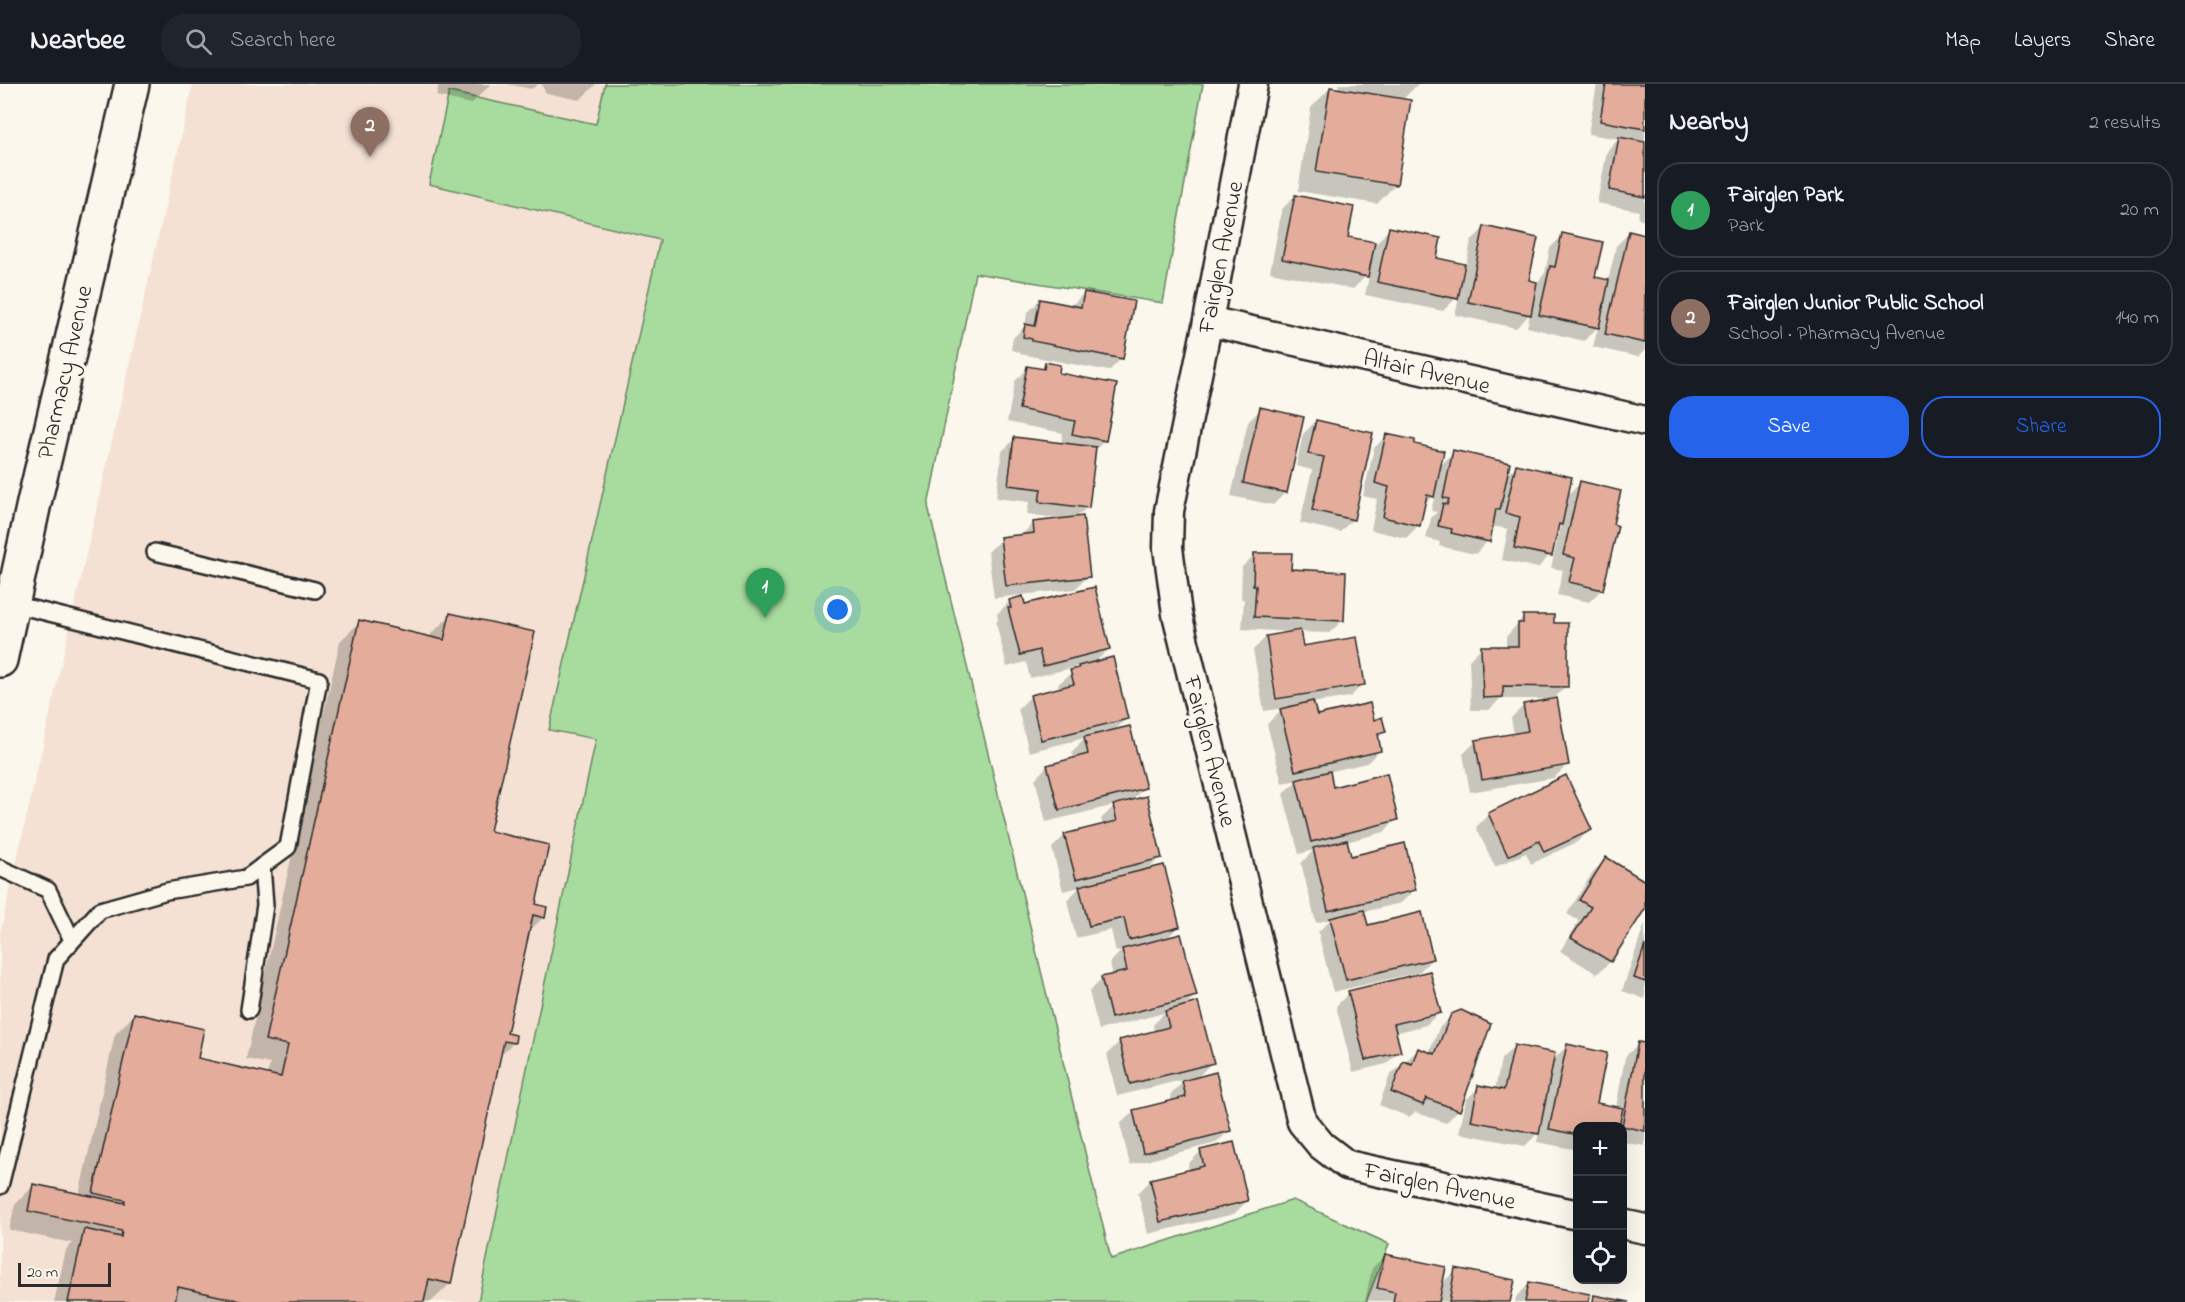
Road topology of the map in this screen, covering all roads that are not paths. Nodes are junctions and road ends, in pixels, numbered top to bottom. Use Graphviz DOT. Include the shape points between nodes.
graph roads {
  1 [pos="132,84"];
  2 [pos="1253,84"];
  3 [pos="1208,321"];
  4 [pos="1645,421"];
  5 [pos="155,552"];
  6 [pos="315,590"];
  7 [pos="13,604"];
  8 [pos="0,660"];
  9 [pos="262,866"];
  10 [pos="0,868"];
  11 [pos="72,940"];
  12 [pos="249,1010"];
  13 [pos="0,1186"];
  14 [pos="1573,1214"];
  15 [pos="1627,1225"];
  16 [pos="1645,1229"];
  1 -- 7 [label="street, Pharmacy Avenue"];
  2 -- 3 [label="street, Fairglen Avenue"];
  3 -- 4 [label="street, Altair Avenue"];
  3 -- 14 [label="street, Fairglen Avenue" via="1168,511 1168,548 1180,626 1302,1122 1347,1166"];
  5 -- 6 [label="lane"];
  7 -- 8 [label="street, Pharmacy Avenue"];
  7 -- 9 [label="lane" via="319,680 288,847"];
  9 -- 11 [label="lane" via="246,878 167,891 99,910"];
  9 -- 12 [label="lane" via="265,905"];
  10 -- 11 [label="lane" via="48,890"];
  11 -- 13 [label="lane" via="56,959"];
  15 -- 16 [label="street"];
}
